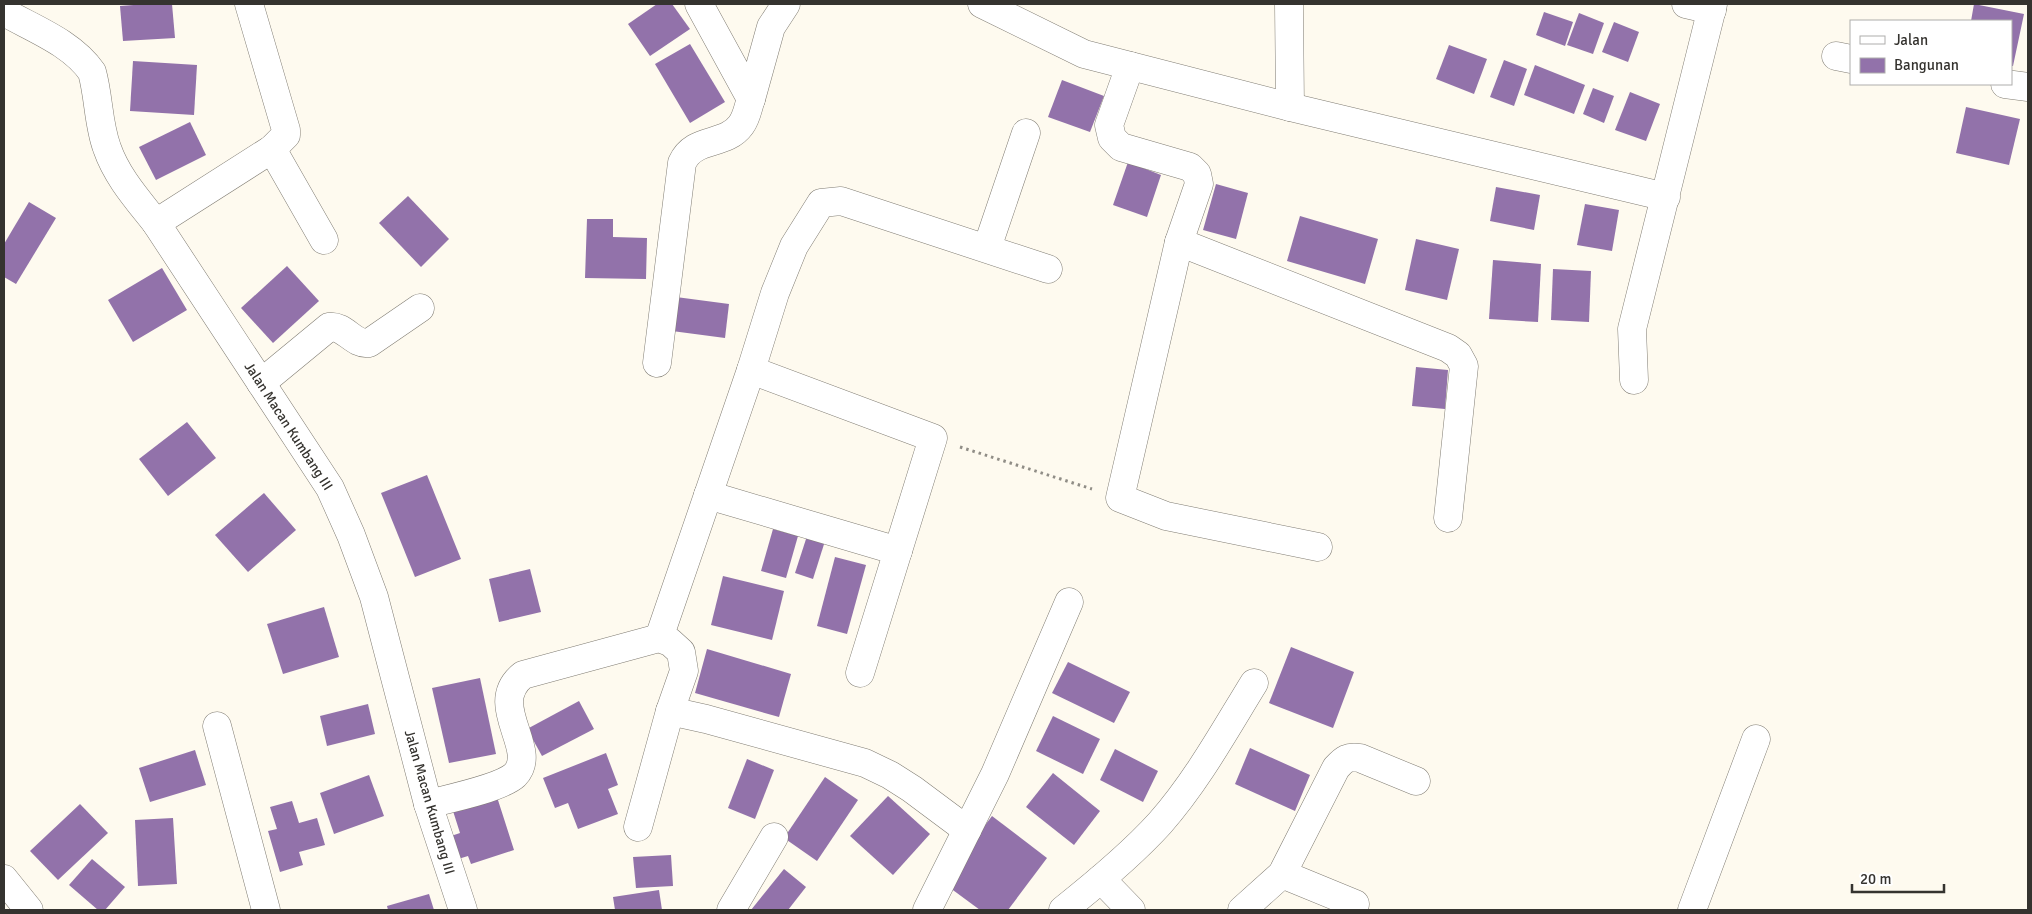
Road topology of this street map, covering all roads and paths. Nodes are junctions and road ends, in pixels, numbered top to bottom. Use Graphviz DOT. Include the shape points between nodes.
graph roads {
  1 [pos="249,4"];
  2 [pos="699,4"];
  3 [pos="786,4"];
  4 [pos="982,4"];
  5 [pos="1289,4"];
  6 [pos="1686,4"];
  7 [pos="1713,7"];
  8 [pos="4,12"];
  9 [pos="1130,66"];
  10 [pos="2011,85"];
  11 [pos="2028,88"];
  12 [pos="751,99"];
  13 [pos="1290,108"];
  14 [pos="1026,133"];
  15 [pos="272,149"];
  16 [pos="1666,197"];
  17 [pos="156,223"];
  18 [pos="324,240"];
  19 [pos="1178,242"];
  20 [pos="987,248"];
  21 [pos="1048,268"];
  22 [pos="420,308"];
  23 [pos="657,363"];
  24 [pos="751,370"];
  25 [pos="1634,380"];
  26 [pos="261,383"];
  27 [pos="933,438"];
  28 [pos="708,495"];
  29 [pos="1120,498"];
  30 [pos="1448,518"];
  31 [pos="1318,547"];
  32 [pos="898,550"];
  33 [pos="1069,602"];
  34 [pos="659,638"];
  35 [pos="860,674"];
  36 [pos="1254,683"];
  37 [pos="670,711"];
  38 [pos="217,726"];
  39 [pos="1756,740"];
  40 [pos="1416,781"];
  41 [pos="428,804"];
  42 [pos="638,827"];
  43 [pos="966,830"];
  44 [pos="774,837"];
  45 [pos="1282,874"];
  46 [pos="4,879"];
  47 [pos="1101,879"];
  48 [pos="1355,904"];
  49 [pos="29,910"];
  50 [pos="266,910"];
  51 [pos="463,910"];
  52 [pos="731,910"];
  53 [pos="927,910"];
  54 [pos="1063,910"];
  55 [pos="1131,910"];
  56 [pos="1242,910"];
  57 [pos="1692,910"];
  1 -- 15 [label="street" via="286,130 283,140"];
  2 -- 12 [label="street"];
  3 -- 12 [label="street" via="771,28"];
  4 -- 9 [label="street" via="1084,54"];
  5 -- 13 [label="street"];
  6 -- 7 [label="street"];
  7 -- 16 [label="street"];
  8 -- 17 [label="street, Jalan Macan Kumbang III" via="67,47 86,63 95,84 107,148 126,185"];
  9 -- 13 [label="street"];
  9 -- 19 [label="street" via="1109,125 1112,138 1121,147 1190,167 1197,174 1199,184"];
  10 -- 11 [label="street"];
  12 -- 23 [label="street" via="745,118 736,130 690,150 682,163"];
  13 -- 16 [label="street"];
  14 -- 20 [label="street"];
  15 -- 17 [label="street"];
  15 -- 18 [label="street"];
  16 -- 25 [label="street" via="1632,329"];
  17 -- 26 [label="street, Jalan Macan Kumbang III"];
  19 -- 29 [label="street"];
  19 -- 30 [label="street" via="1448,348 1458,355 1464,366"];
  20 -- 21 [label="street"];
  20 -- 24 [label="street" via="841,201 821,203 794,246 775,293"];
  22 -- 26 [label="street" via="369,343 361,343 340,329 329,327"];
  24 -- 27 [label="street"];
  24 -- 28 [label="street"];
  26 -- 41 [label="street, Jalan Macan Kumbang III" via="330,488 350,535 374,597"];
  27 -- 29 [label="path"];
  27 -- 32 [label="street"];
  28 -- 32 [label="street"];
  28 -- 34 [label="street"];
  29 -- 31 [label="street" via="1166,516"];
  32 -- 35 [label="street"];
  33 -- 43 [label="street" via="995,774"];
  34 -- 37 [label="street" via="676,646 683,661 684,671"];
  34 -- 41 [label="street" via="523,675 512,686 508,705 521,751 515,775 498,784"];
  36 -- 47 [label="street" via="1194,779 1160,822"];
  37 -- 42 [label="street"];
  37 -- 43 [label="street" via="865,763 912,789"];
  38 -- 50 [label="street"];
  39 -- 57 [label="street"];
  40 -- 45 [label="street" via="1360,758 1345,758 1336,768"];
  41 -- 51 [label="street, Jalan Macan Kumbang III"];
  43 -- 53 [label="street"];
  44 -- 52 [label="street"];
  45 -- 48 [label="street"];
  45 -- 56 [label="street"];
  46 -- 49 [label="street"];
  47 -- 54 [label="street"];
  47 -- 55 [label="street"];
}
